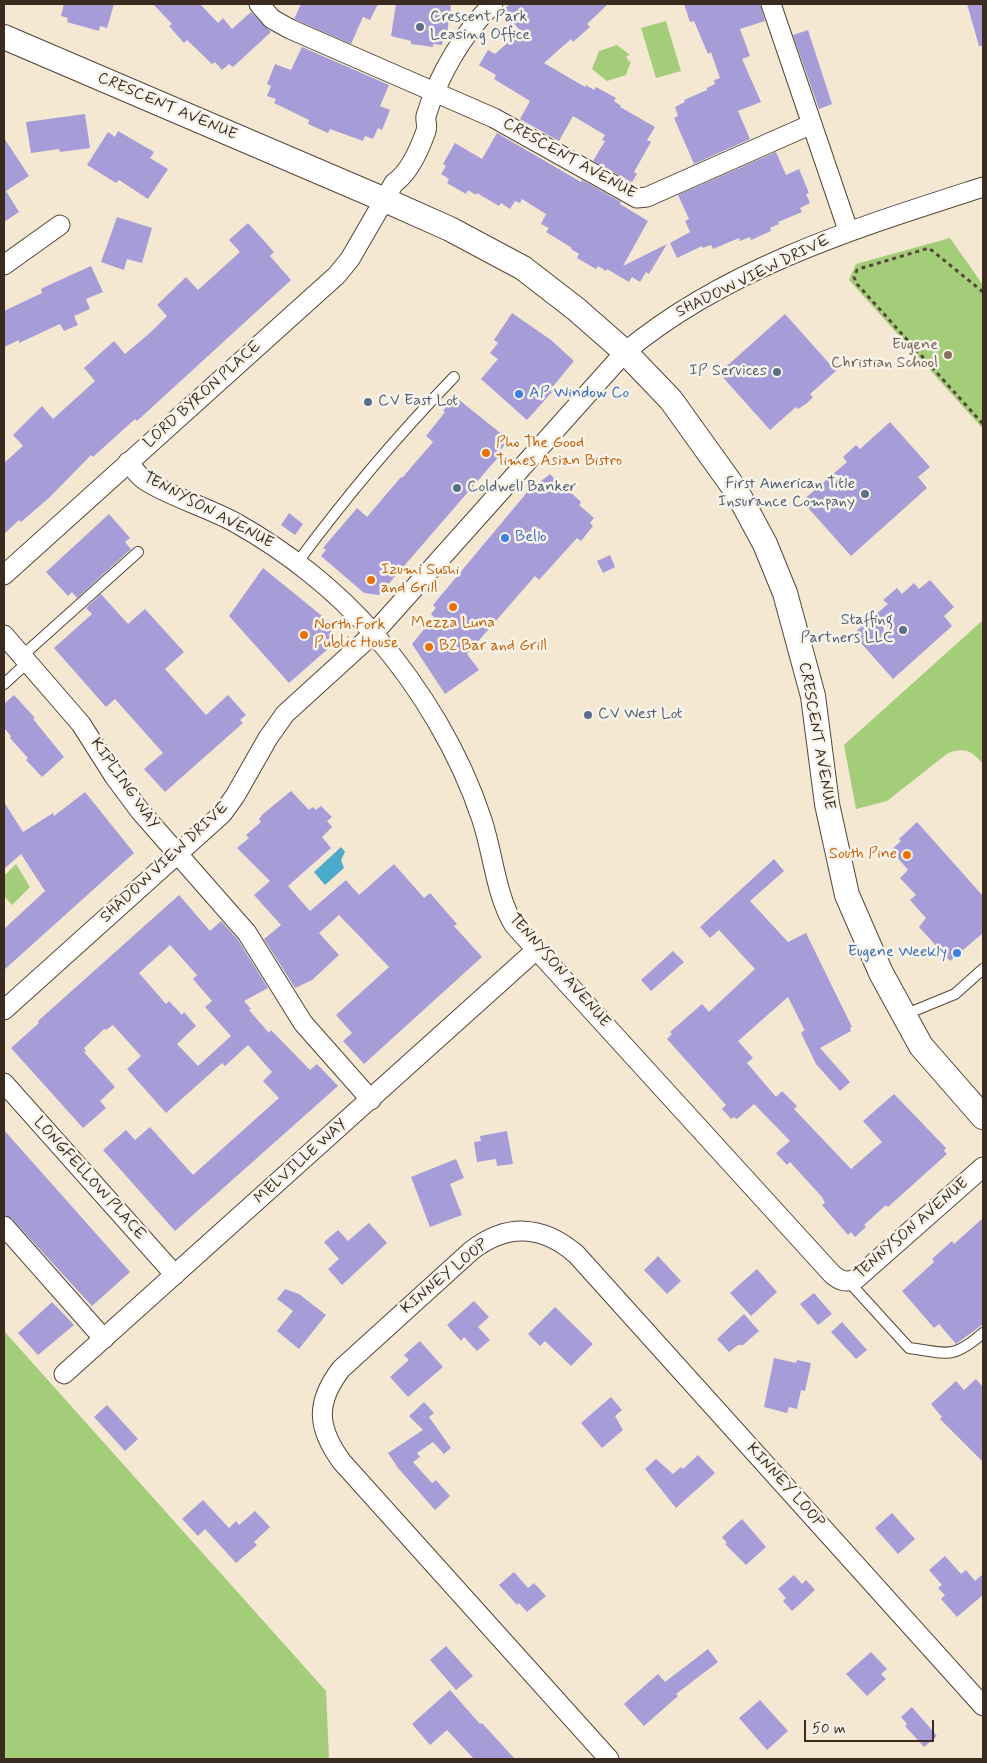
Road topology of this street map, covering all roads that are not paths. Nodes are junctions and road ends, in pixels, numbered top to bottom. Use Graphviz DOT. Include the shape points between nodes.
graph roads {
  1 [pos="259,4"];
  2 [pos="493,4"];
  3 [pos="771,4"];
  4 [pos="4,37"];
  5 [pos="436,92"];
  6 [pos="812,124"];
  7 [pos="983,187"];
  8 [pos="390,191"];
  9 [pos="60,225"];
  10 [pos="848,230"];
  11 [pos="4,266"];
  12 [pos="626,352"];
  13 [pos="454,377"];
  14 [pos="128,462"];
  15 [pos="138,552"];
  16 [pos="296,563"];
  17 [pos="4,575"];
  18 [pos="374,634"];
  19 [pos="4,635"];
  20 [pos="25,659"];
  21 [pos="4,684"];
  22 [pos="177,854"];
  23 [pos="536,950"];
  24 [pos="983,969"];
  25 [pos="4,1010"];
  26 [pos="904,1015"];
  27 [pos="4,1083"];
  28 [pos="370,1100"];
  29 [pos="983,1117"];
  30 [pos="983,1167"];
  31 [pos="4,1226"];
  32 [pos="175,1275"];
  33 [pos="849,1282"];
  34 [pos="983,1333"];
  35 [pos="104,1339"];
  36 [pos="64,1374"];
  37 [pos="983,1706"];
  38 [pos="609,1759"];
  1 -- 5 [label="street, CRESCENT AVENUE" via="272,19 290,29"];
  2 -- 5 [label="street" via="462,42"];
  3 -- 6 [label="street"];
  4 -- 8 [label="street, CRESCENT AVENUE"];
  5 -- 6 [label="street, CRESCENT AVENUE" via="523,133 637,198"];
  5 -- 8 [label="street" via="425,118 426,131 404,175"];
  6 -- 10 [label="street"];
  7 -- 10 [label="street, SHADOW VIEW DRIVE"];
  8 -- 12 [label="street, CRESCENT AVENUE" via="450,229 523,268"];
  8 -- 14 [label="street, LORD BYRON PLACE" via="337,275"];
  9 -- 11 [label="street"];
  10 -- 12 [label="street, SHADOW VIEW DRIVE" via="711,294 650,332"];
  12 -- 18 [label="street, SHADOW VIEW DRIVE"];
  12 -- 26 [label="street, CRESCENT AVENUE" via="671,400 731,482 777,570 813,696 827,804 847,895 881,973"];
  13 -- 16 [label="lane" via="391,447"];
  14 -- 16 [label="street, TENNYSON AVENUE" via="145,481 235,522"];
  14 -- 17 [label="street, LORD BYRON PLACE"];
  15 -- 20 [label="lane"];
  16 -- 18 [label="street, TENNYSON AVENUE"];
  18 -- 22 [label="street, SHADOW VIEW DRIVE" via="285,714 228,806"];
  18 -- 23 [label="street, TENNYSON AVENUE" via="408,678 452,749 482,819 504,907 514,925"];
  19 -- 20 [label="street, KIPLING WAY"];
  20 -- 21 [label="lane"];
  20 -- 22 [label="street, KIPLING WAY" via="81,724 127,794"];
  22 -- 25 [label="street, SHADOW VIEW DRIVE"];
  22 -- 28 [label="street, KIPLING WAY" via="247,933 303,1023"];
  23 -- 28 [label="street, MELVILLE WAY"];
  23 -- 33 [label="street, TENNYSON AVENUE" via="832,1274 838,1280"];
  24 -- 26 [label="lane" via="959,991"];
  26 -- 29 [label="street, CRESCENT AVENUE" via="921,1046"];
  27 -- 32 [label="street, LONGFELLOW PLACE"];
  28 -- 32 [label="street, MELVILLE WAY"];
  30 -- 33 [label="street, TENNYSON AVENUE" via="864,1273"];
  31 -- 35 [label="street"];
  32 -- 35 [label="street, MELVILLE WAY"];
  33 -- 34 [label="lane" via="909,1348 951,1353 966,1348"];
  35 -- 36 [label="street, MELVILLE WAY"];
  37 -- 38 [label="street, KINNEY LOOP" via="576,1254 540,1232 511,1232 495,1236 471,1250 340,1369 324,1400 322,1421 329,1442 342,1462"];
}
